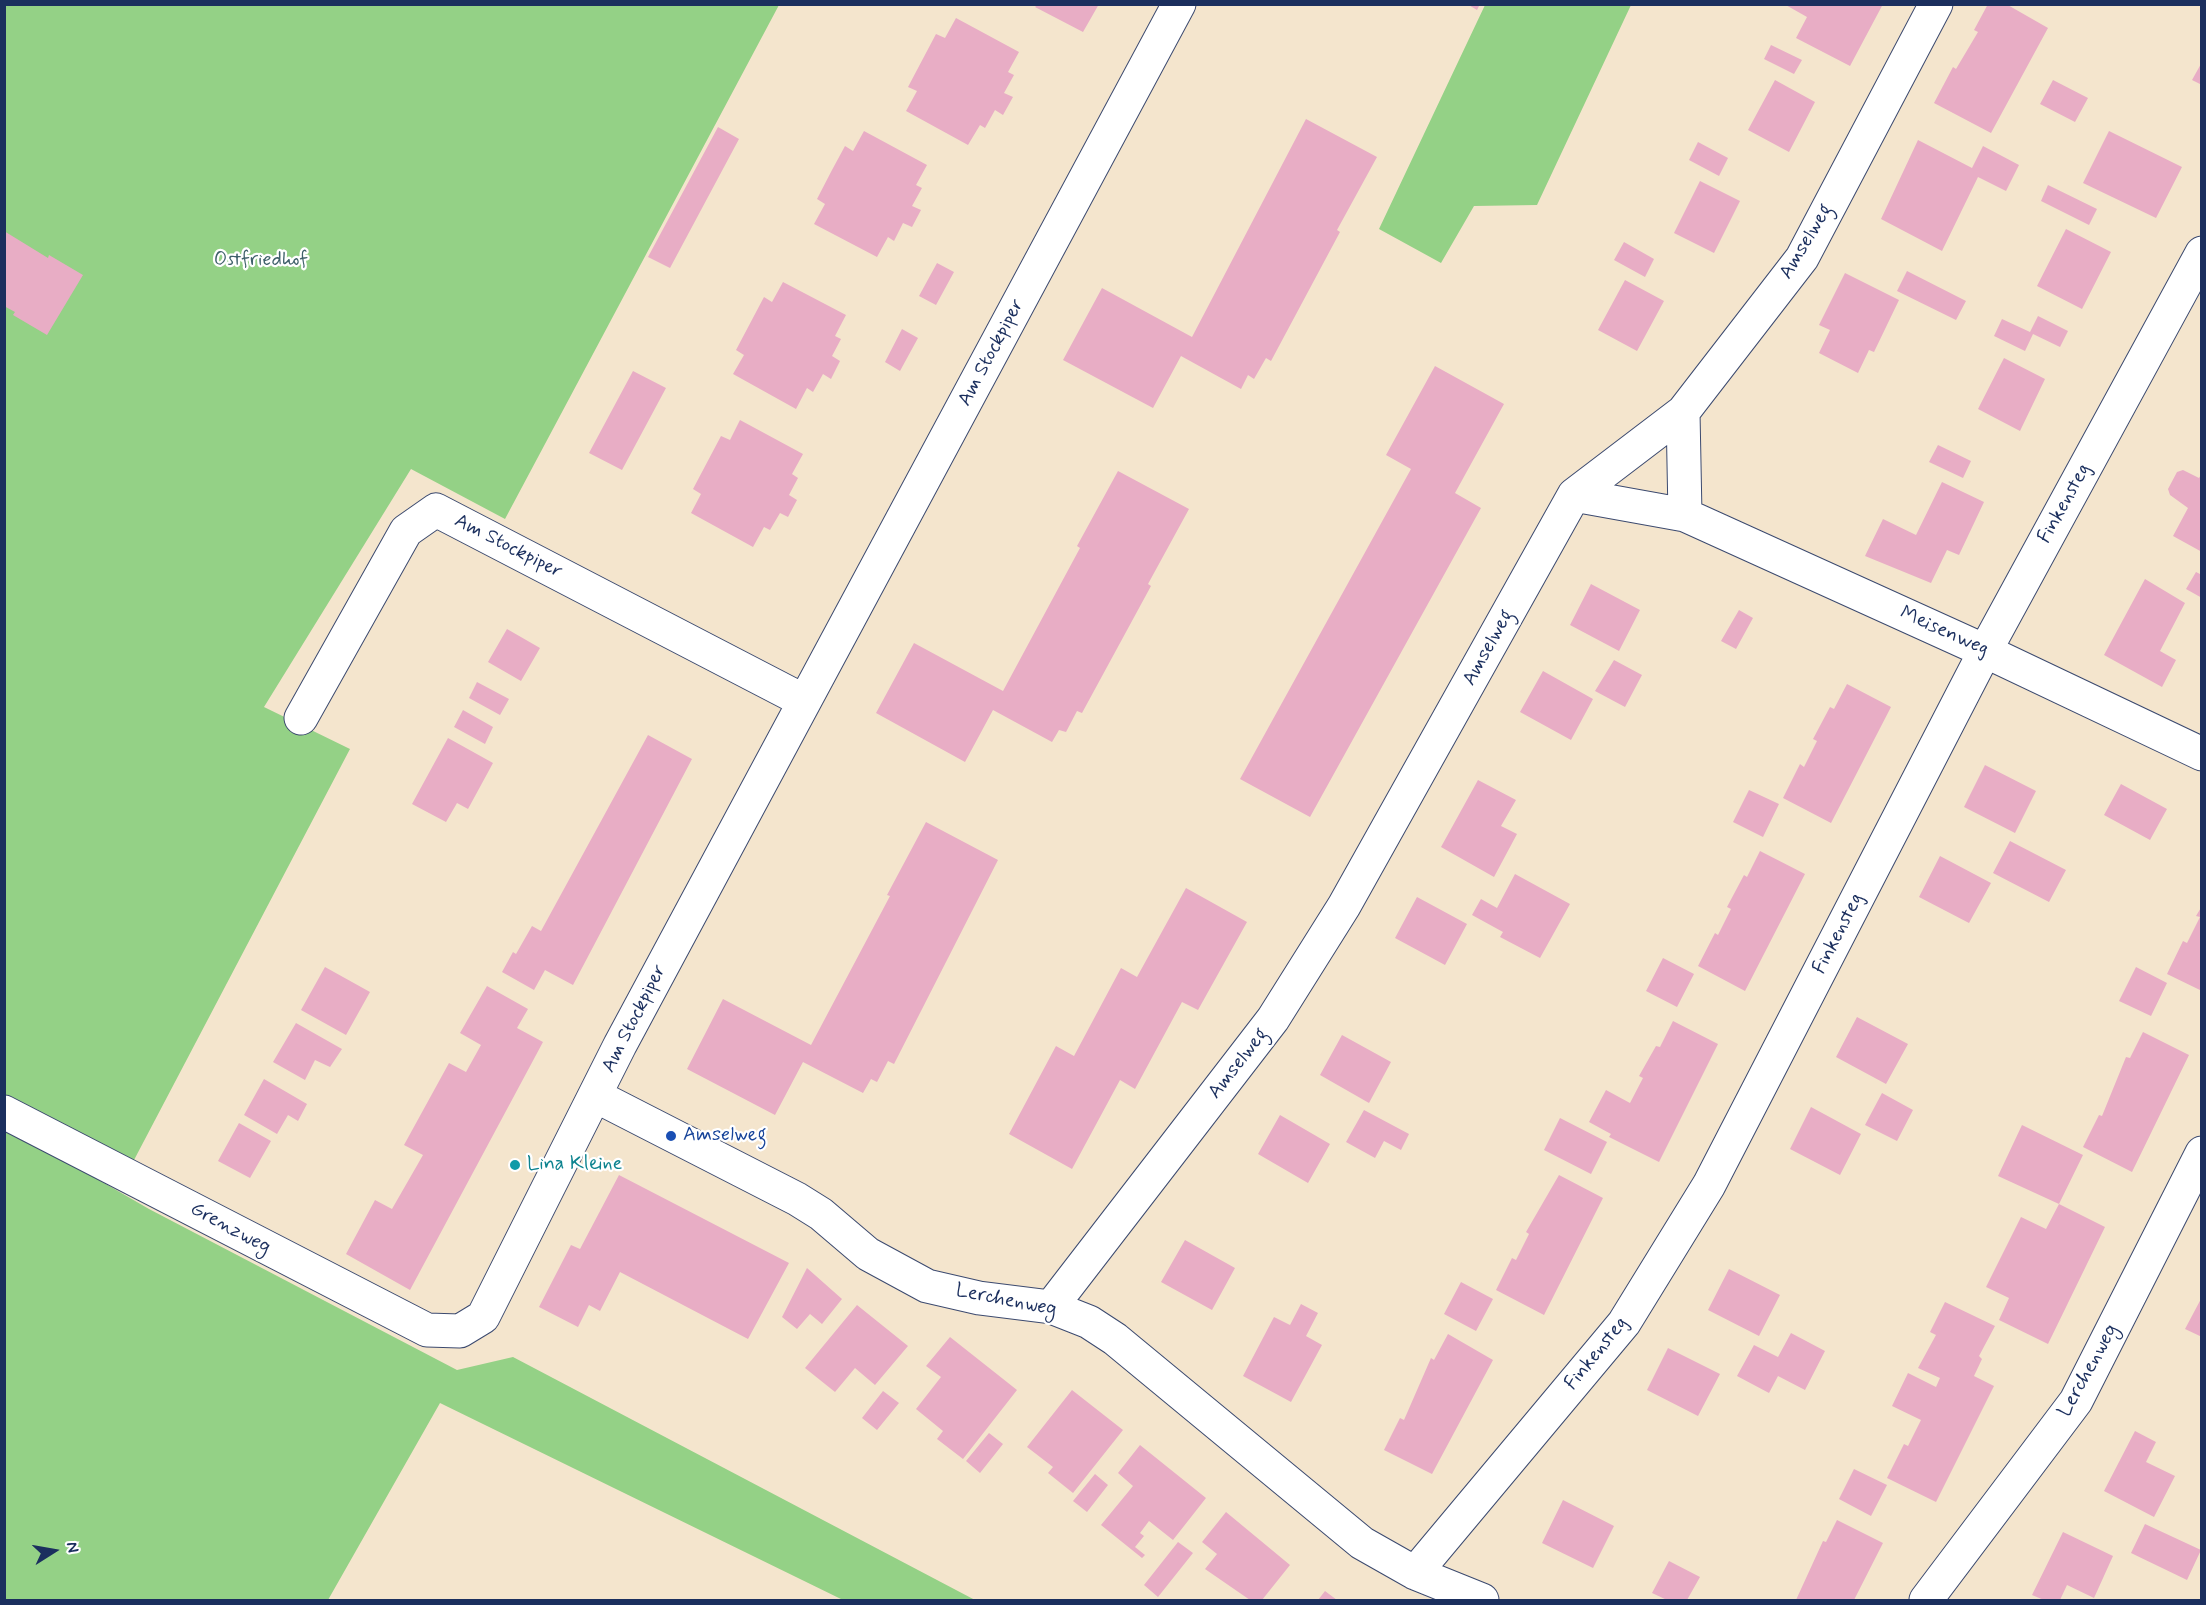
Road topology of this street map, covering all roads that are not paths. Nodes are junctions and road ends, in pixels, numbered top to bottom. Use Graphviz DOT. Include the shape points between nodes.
graph roads {
  1 [pos="1179,4"];
  2 [pos="1936,4"];
  3 [pos="2202,253"];
  4 [pos="1683,412"];
  5 [pos="1574,495"];
  6 [pos="1685,515"];
  7 [pos="1985,651"];
  8 [pos="804,701"];
  9 [pos="301,718"];
  10 [pos="2202,754"];
  11 [pos="596,1096"];
  12 [pos="4,1112"];
  13 [pos="2202,1153"];
  14 [pos="1051,1307"];
  15 [pos="460,1331"];
  16 [pos="1415,1573"];
  17 [pos="1482,1600"];
  18 [pos="1926,1600"];
  1 -- 8 [label="street, Am Stockpiper"];
  2 -- 4 [label="street, Amselweg" via="1802,258"];
  3 -- 7 [label="street, Finkensteg"];
  4 -- 5 [label="street, Amselweg"];
  4 -- 6 [label="street"];
  5 -- 6 [label="street, Meisenweg"];
  5 -- 14 [label="street, Amselweg" via="1344,906 1273,1019"];
  6 -- 7 [label="street, Meisenweg"];
  7 -- 10 [label="street, Meisenweg"];
  7 -- 16 [label="street, Finkensteg" via="1709,1185 1624,1323"];
  8 -- 9 [label="street, Am Stockpiper" via="435,510 406,531"];
  8 -- 11 [label="street, Am Stockpiper"];
  11 -- 14 [label="street, Lerchenweg" via="797,1199 868,1254 927,1286"];
  11 -- 15 [label="street, Am Stockpiper" via="483,1317"];
  12 -- 15 [label="street, Grenzweg" via="413,1324 427,1330"];
  13 -- 18 [label="street, Lerchenweg" via="2076,1401"];
  14 -- 16 [label="street, Lerchenweg" via="1089,1322 1115,1339 1362,1543"];
  16 -- 17 [label="street, Lerchenweg"];
}
